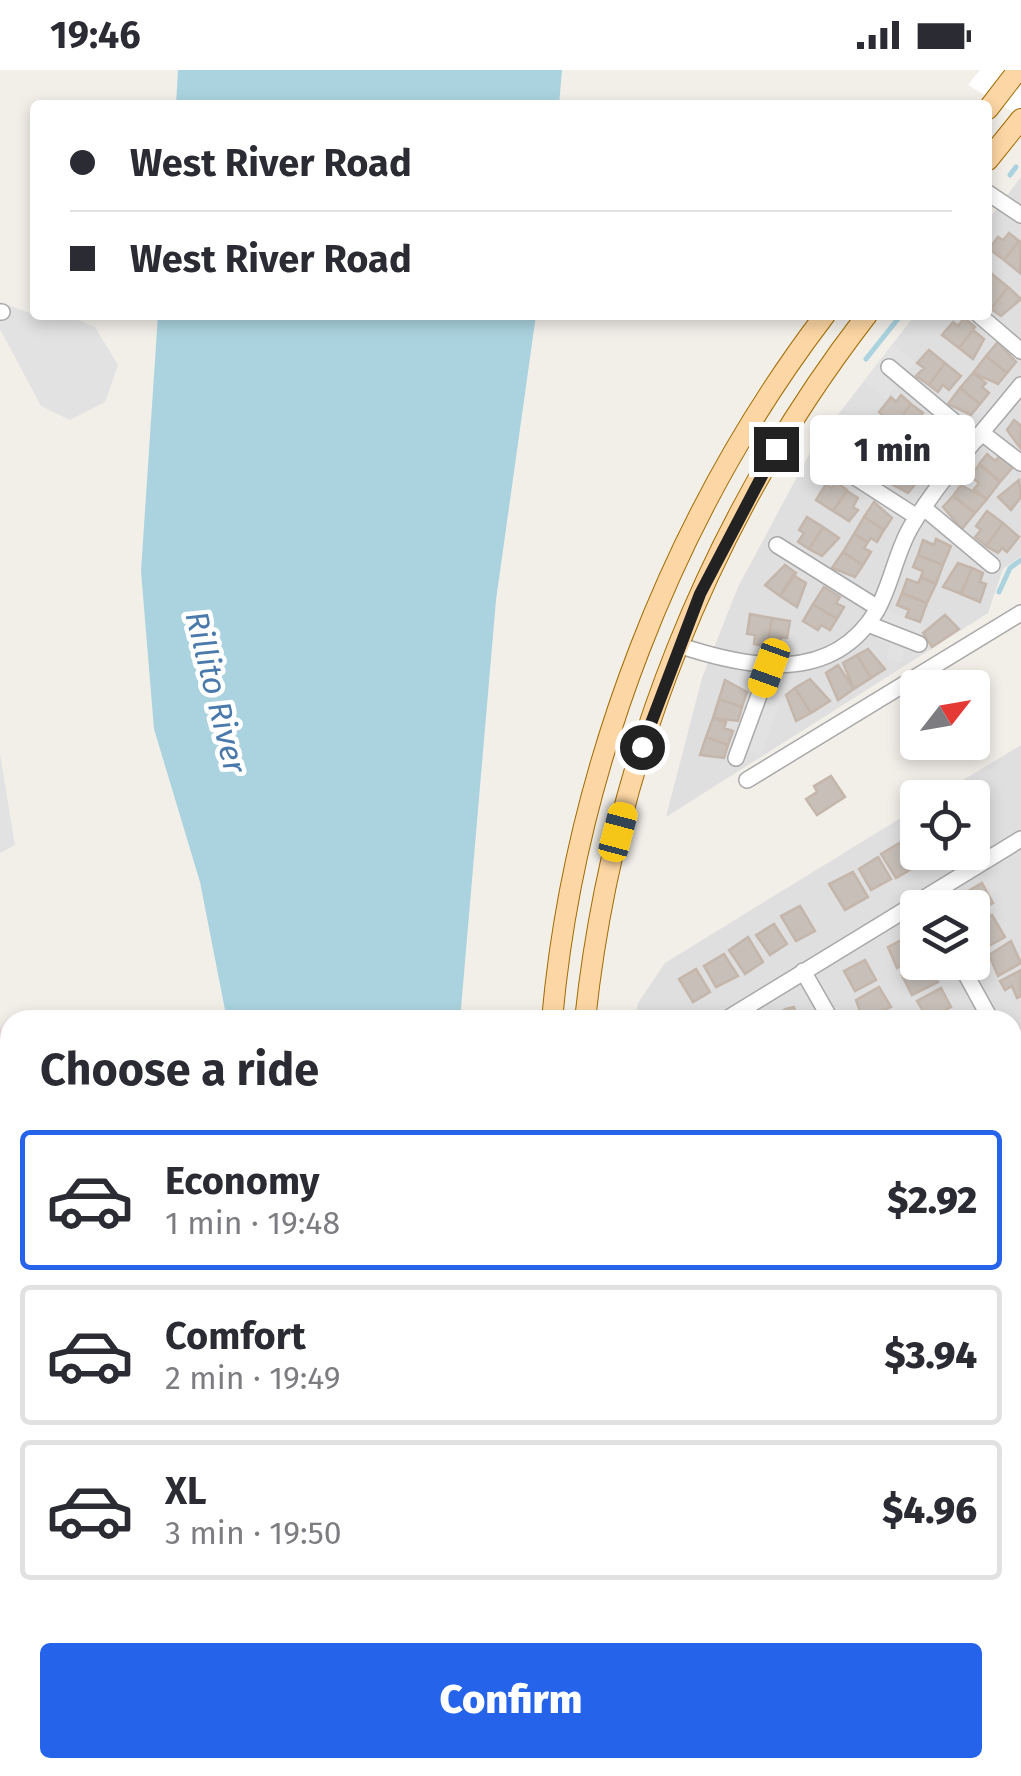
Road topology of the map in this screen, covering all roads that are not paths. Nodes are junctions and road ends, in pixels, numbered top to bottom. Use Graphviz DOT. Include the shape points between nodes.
graph roads {
  1 [pos="1018,70"];
  2 [pos="992,104"];
  3 [pos="1021,119"];
  4 [pos="992,155"];
  5 [pos="992,196"];
  6 [pos="1021,216"];
  7 [pos="822,320"];
  8 [pos="863,320"];
  9 [pos="985,320"];
  10 [pos="1021,351"];
  11 [pos="790,366"];
  12 [pos="889,368"];
  13 [pos="818,384"];
  14 [pos="1021,386"];
  15 [pos="979,437"];
  16 [pos="830,461"];
  17 [pos="1021,463"];
  18 [pos="921,513"];
  19 [pos="777,545"];
  20 [pos="992,565"];
  21 [pos="878,608"];
  22 [pos="1021,612"];
  23 [pos="868,624"];
  24 [pos="919,644"];
  25 [pos="678,645"];
  26 [pos="769,668"];
  27 [pos="736,758"];
  28 [pos="747,780"];
  29 [pos="1021,839"];
  30 [pos="946,890"];
  31 [pos="900,918"];
  32 [pos="803,971"];
  33 [pos="969,980"];
  34 [pos="554,1010"];
  35 [pos="586,1010"];
  36 [pos="741,1010"];
  37 [pos="825,1010"];
  38 [pos="985,1010"];
  1 -- 2 [label="main road"];
  3 -- 4 [label="main road"];
  5 -- 6 [label="street"];
  7 -- 11 [label="main road"];
  8 -- 13 [label="main road"];
  9 -- 10 [label="street"];
  11 -- 13 [label="main road"];
  11 -- 34 [label="main road" via="701,518 637,663 580,848"];
  12 -- 15 [label="street"];
  13 -- 25 [label="main road" via="739,516"];
  14 -- 15 [label="street"];
  15 -- 17 [label="street"];
  15 -- 18 [label="street"];
  16 -- 18 [label="street"];
  18 -- 20 [label="street"];
  18 -- 21 [label="street"];
  19 -- 21 [label="street"];
  21 -- 23 [label="street"];
  22 -- 28 [label="street"];
  23 -- 24 [label="street"];
  23 -- 26 [label="street" via="818,659"];
  25 -- 26 [label="street"];
  25 -- 35 [label="main road" via="618,832"];
  26 -- 27 [label="street"];
  29 -- 30 [label="street"];
  31 -- 32 [label="street"];
  32 -- 36 [label="street"];
  32 -- 37 [label="street"];
  33 -- 38 [label="street"];
}
